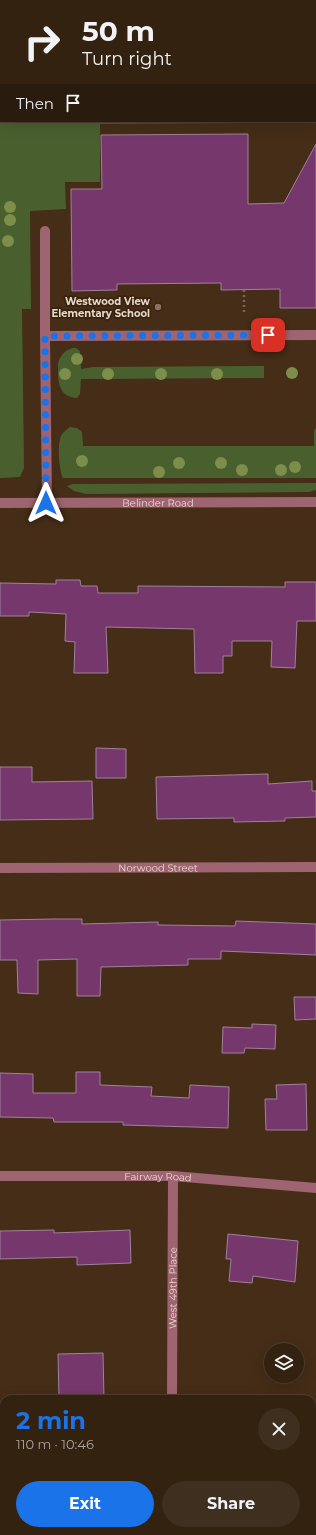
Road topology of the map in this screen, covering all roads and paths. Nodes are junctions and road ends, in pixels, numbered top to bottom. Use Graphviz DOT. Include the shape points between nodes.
graph roads {
  1 [pos="45,231"];
  2 [pos="244,290"];
  3 [pos="244,313"];
  4 [pos="316,335"];
  5 [pos="45,336"];
  6 [pos="316,502"];
  7 [pos="46,503"];
  8 [pos="0,504"];
  9 [pos="0,868"];
  10 [pos="316,868"];
  11 [pos="0,1176"];
  12 [pos="173,1176"];
  13 [pos="316,1188"];
  14 [pos="172,1395"];
  1 -- 5 [label="street"];
  2 -- 3 [label="path"];
  4 -- 5 [label="street"];
  5 -- 7 [label="street"];
  6 -- 7 [label="street, Belinder Road"];
  7 -- 8 [label="street, Belinder Road"];
  9 -- 10 [label="street, Norwood Street"];
  11 -- 12 [label="street, Fairway Road"];
  12 -- 13 [label="street, Fairway Road"];
  12 -- 14 [label="street, West 49th Place"];
}
